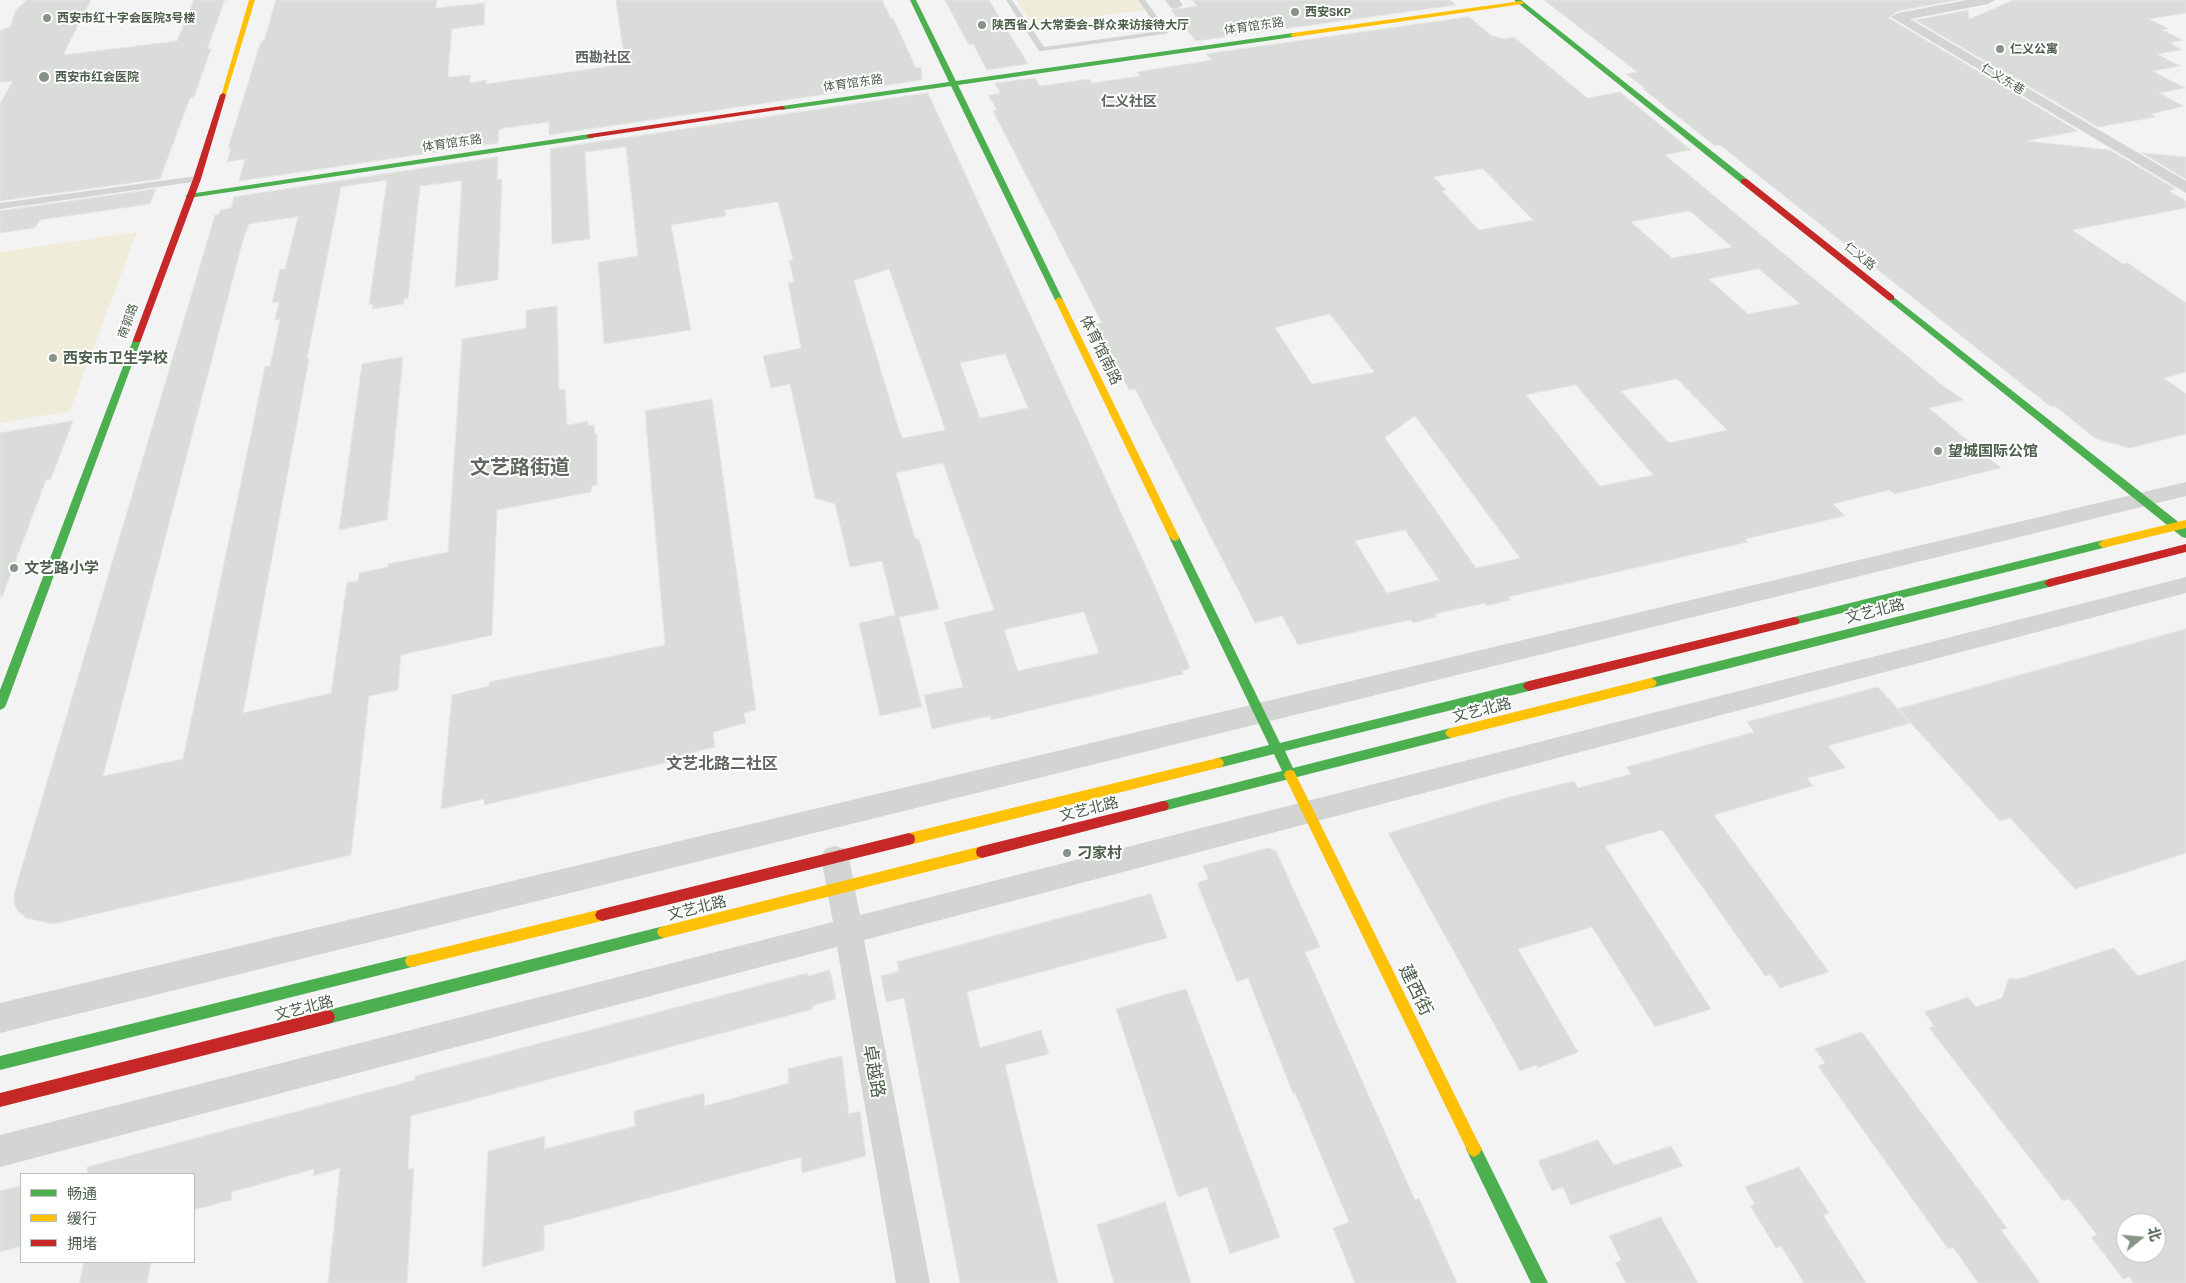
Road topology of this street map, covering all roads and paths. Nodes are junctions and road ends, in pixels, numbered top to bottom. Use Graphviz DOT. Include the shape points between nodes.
graph roads {
  1 [pos="252,0"];
  2 [pos="913,0"];
  3 [pos="1009,0"];
  4 [pos="1141,0"];
  5 [pos="1988,0"];
  6 [pos="1519,2"];
  7 [pos="954,82"];
  8 [pos="196,179"];
  9 [pos="2186,188"];
  10 [pos="189,196"];
  11 [pos="0,206"];
  12 [pos="2186,489"];
  13 [pos="2143,499"];
  14 [pos="2181,525"];
  15 [pos="2186,534"];
  16 [pos="2186,548"];
  17 [pos="2186,585"];
  18 [pos="0,705"];
  19 [pos="1260,713"];
  20 [pos="1276,748"];
  21 [pos="1290,774"];
  22 [pos="1309,812"];
  23 [pos="838,873"];
  24 [pos="848,932"];
  25 [pos="0,1018"];
  26 [pos="0,1063"];
  27 [pos="0,1100"];
  28 [pos="0,1151"];
  29 [pos="913,1283"];
  30 [pos="1540,1283"];
  1 -- 8 [label="street, 南郭路"];
  2 -- 7 [label="street, 体育馆南路"];
  3 -- 4 [label="lane" via="1042,49 1165,32"];
  5 -- 9 [label="street, 仁义东巷" via="1898,17"];
  6 -- 7 [label="street, 体育馆东路"];
  6 -- 13 [label="street, 仁义路"];
  7 -- 10 [label="street, 体育馆东路"];
  7 -- 19 [label="street, 体育馆南路"];
  8 -- 10 [label="street, 南郭路"];
  8 -- 11 [label="lane"];
  10 -- 18 [label="street, 南郭路"];
  12 -- 13 [label="street"];
  13 -- 14 [label="street, 仁义路"];
  13 -- 19 [label="street"];
  14 -- 15 [label="street, 仁义路"];
  14 -- 20 [label="street, 文艺北路"];
  16 -- 21 [label="street, 文艺北路"];
  17 -- 22 [label="street"];
  19 -- 20 [label="street, 建西街"];
  19 -- 25 [label="street"];
  20 -- 21 [label="street, 建西街"];
  20 -- 23 [label="street, 文艺北路"];
  21 -- 22 [label="street, 建西街"];
  21 -- 23 [label="street, 文艺北路"];
  22 -- 24 [label="street"];
  22 -- 30 [label="street, 建西街"];
  23 -- 24 [label="street, 卓越路"];
  23 -- 26 [label="street, 文艺北路"];
  23 -- 27 [label="street, 文艺北路"];
  24 -- 28 [label="street"];
  24 -- 29 [label="street, 卓越路"];
}
